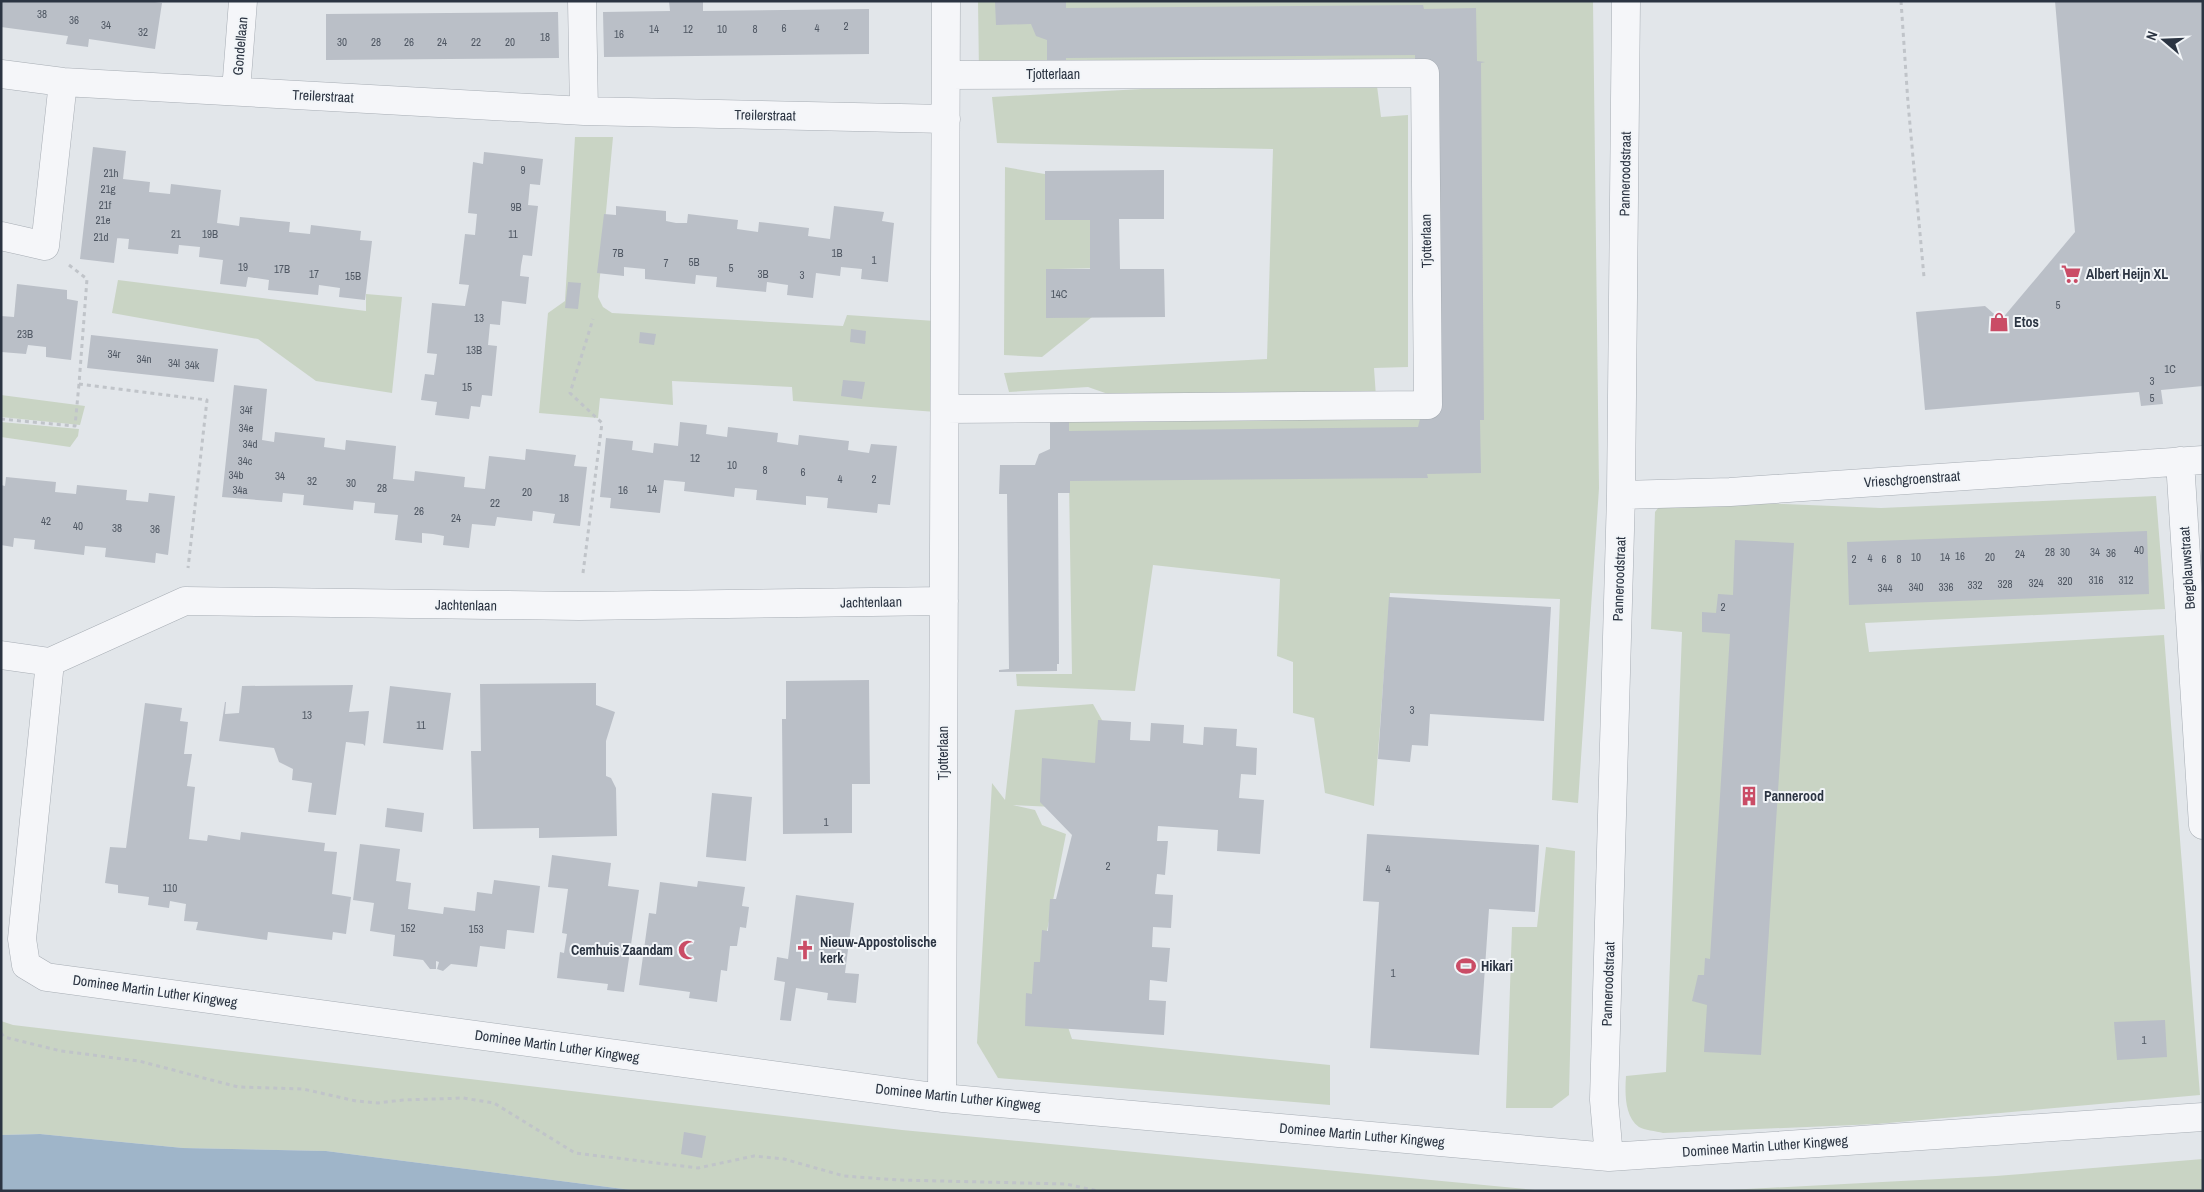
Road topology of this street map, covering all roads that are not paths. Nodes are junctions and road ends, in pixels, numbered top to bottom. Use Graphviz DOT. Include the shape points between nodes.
graph roads {
  1 [pos="244,1"];
  2 [pos="582,1"];
  3 [pos="946,1"];
  4 [pos="1626,1"];
  5 [pos="1,74"];
  6 [pos="946,75"];
  7 [pos="63,82"];
  8 [pos="236,91"];
  9 [pos="584,111"];
  10 [pos="946,119"];
  11 [pos="1,236"];
  12 [pos="945,409"];
  13 [pos="2192,460"];
  14 [pos="1621,495"];
  15 [pos="944,601"];
  16 [pos="1,655"];
  17 [pos="50,662"];
  18 [pos="2203,825"];
  19 [pos="942,1098"];
  20 [pos="2203,1117"];
  21 [pos="1609,1157"];
  1 -- 8 [label="street, Gondellaan"];
  2 -- 9 [label="street"];
  3 -- 6 [label="street, Tjotterlaan"];
  4 -- 14 [label="street, Panneroodstraat"];
  5 -- 7 [label="street, Treilerstraat"];
  6 -- 10 [label="street, Tjotterlaan"];
  6 -- 12 [label="street, Tjotterlaan" via="1425,73 1428,405"];
  7 -- 8 [label="street, Treilerstraat"];
  7 -- 11 [label="street" via="45,246"];
  8 -- 9 [label="street, Treilerstraat"];
  9 -- 10 [label="street, Treilerstraat"];
  10 -- 12 [label="street, Tjotterlaan"];
  12 -- 15 [label="street, Tjotterlaan"];
  13 -- 14 [label="street, Vrieschgroenstraat" via="1730,492"];
  13 -- 18 [label="street, Bergblauwstraat"];
  14 -- 21 [label="street, Panneroodstraat" via="1604,1100"];
  15 -- 17 [label="street, Jachtenlaan" via="579,606 185,601"];
  15 -- 19 [label="street, Tjotterlaan"];
  16 -- 17 [label="street"];
  17 -- 19 [label="street, Dominee Martin Luther Kingweg" via="22,939 26,965 46,977"];
  19 -- 21 [label="street, Dominee Martin Luther Kingweg"];
  20 -- 21 [label="street, Dominee Martin Luther Kingweg"];
}
